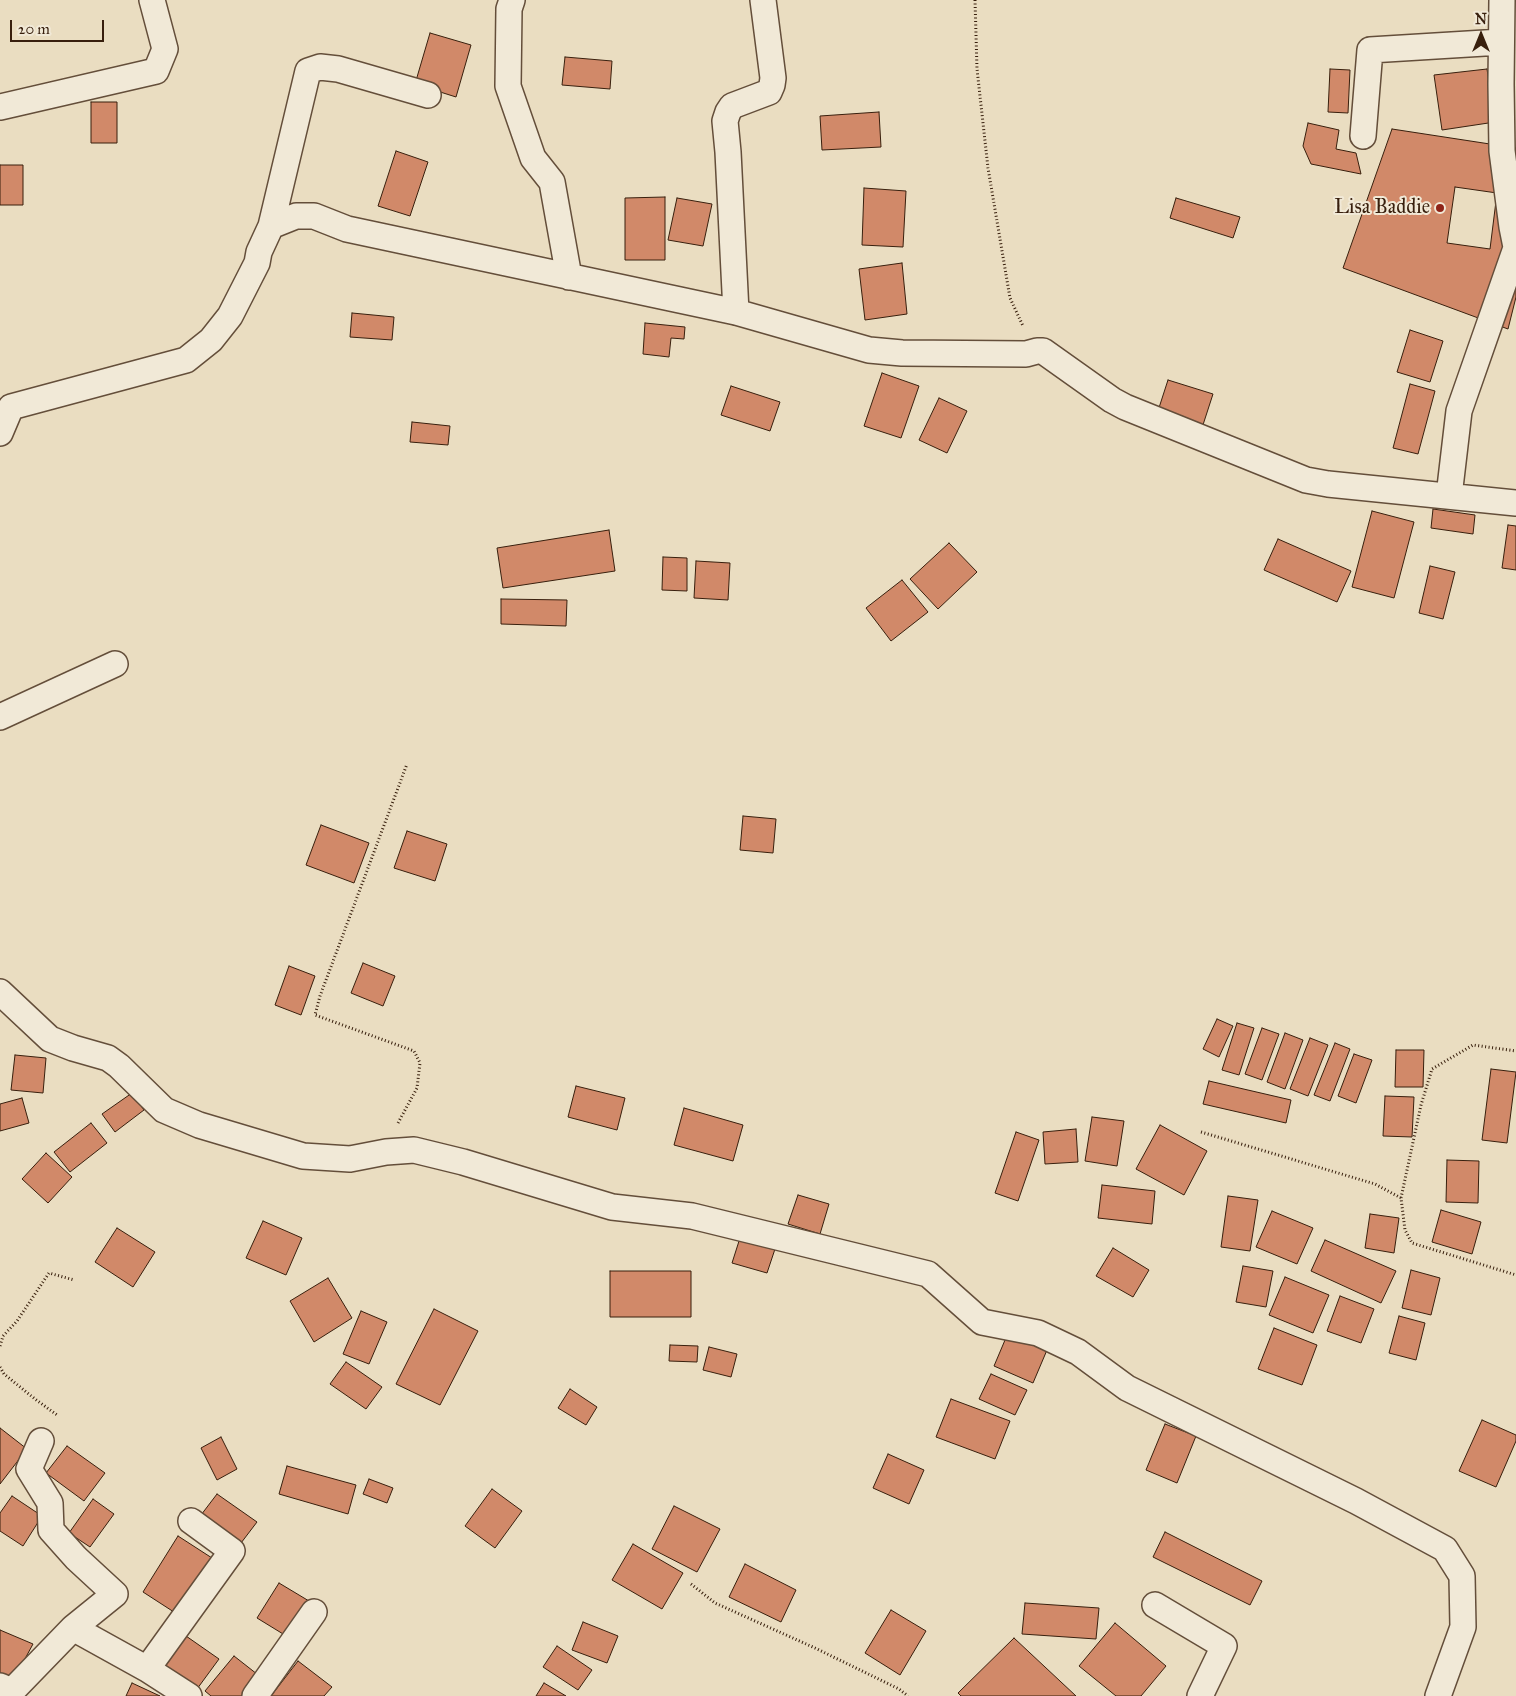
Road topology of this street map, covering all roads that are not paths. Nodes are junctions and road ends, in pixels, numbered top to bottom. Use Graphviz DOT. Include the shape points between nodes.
graph roads {
  1 [pos="152,0"];
  2 [pos="512,0"];
  3 [pos="763,0"];
  4 [pos="1502,0"];
  5 [pos="1502,42"];
  6 [pos="428,96"];
  7 [pos="0,107"];
  8 [pos="1363,136"];
  9 [pos="271,226"];
  10 [pos="1516,248"];
  11 [pos="569,277"];
  12 [pos="736,312"];
  13 [pos="0,433"];
  14 [pos="1449,496"];
  15 [pos="1516,503"];
  16 [pos="114,664"];
  17 [pos="0,717"];
  18 [pos="0,992"];
  19 [pos="41,1441"];
  20 [pos="191,1521"];
  21 [pos="1155,1605"];
  22 [pos="314,1612"];
  23 [pos="73,1628"];
  24 [pos="147,1669"];
  25 [pos="8,1691"];
  26 [pos="189,1696"];
  27 [pos="255,1696"];
  28 [pos="1200,1696"];
  29 [pos="1438,1696"];
  1 -- 7 [label="street" via="165,49 156,71"];
  2 -- 11 [label="street" via="509,9 508,86 533,158 552,182"];
  3 -- 12 [label="street" via="772,85 769,92 732,106 725,121"];
  4 -- 5 [label="street"];
  5 -- 8 [label="street" via="1370,50"];
  5 -- 10 [label="street" via="1502,151"];
  6 -- 9 [label="street" via="338,69 320,67 308,71"];
  9 -- 11 [label="street" via="296,216 314,216 347,229"];
  9 -- 13 [label="street" via="259,252 258,263 230,316 211,340 186,360 11,407"];
  10 -- 14 [label="street" via="1459,411"];
  11 -- 12 [label="street"];
  12 -- 14 [label="street" via="869,350 1026,354 1043,351 1125,407 1306,480"];
  14 -- 15 [label="street"];
  16 -- 17 [label="street"];
  18 -- 29 [label="street" via="50,1039 108,1058 164,1110 208,1128 302,1156 350,1159 414,1150 612,1207 692,1216 928,1274 982,1322 1038,1333 1078,1352 1127,1388 1356,1501 1445,1549 1462,1576 1463,1627"];
  19 -- 23 [label="street" via="29,1469 50,1503 51,1530 115,1594"];
  20 -- 24 [label="street" via="232,1551"];
  21 -- 28 [label="street" via="1224,1646"];
  22 -- 27 [label="street"];
  23 -- 24 [label="street"];
  23 -- 25 [label="street"];
  24 -- 26 [label="street"];
}
